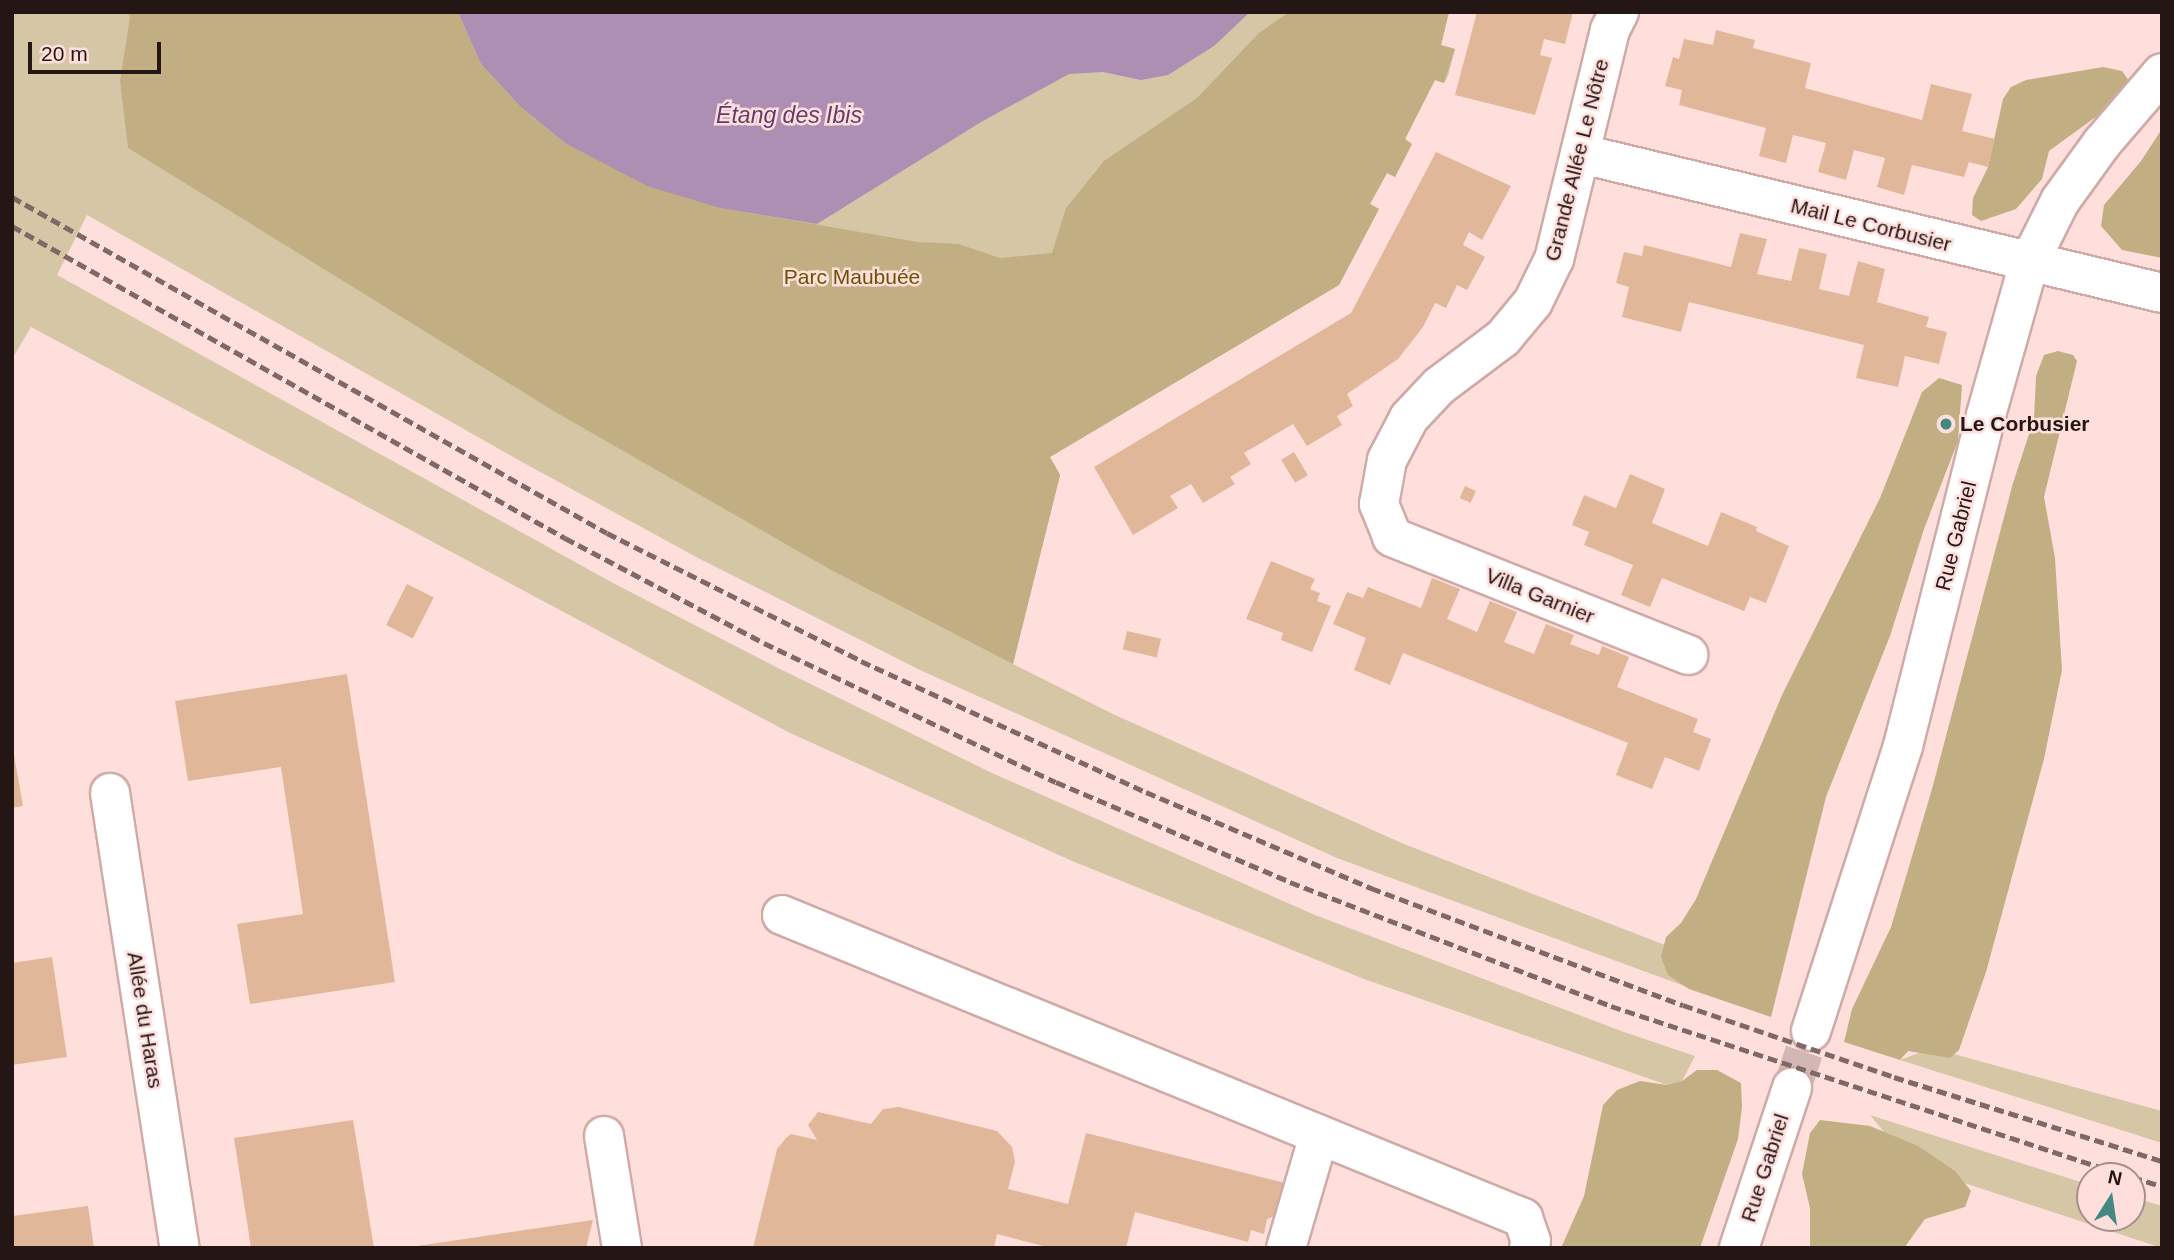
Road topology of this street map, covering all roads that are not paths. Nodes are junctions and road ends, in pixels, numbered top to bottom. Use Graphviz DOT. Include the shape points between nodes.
graph roads {
  1 [pos="1619,12"];
  2 [pos="2162,73"];
  3 [pos="1582,154"];
  4 [pos="2029,263"];
  5 [pos="2162,293"];
  6 [pos="1392,537"];
  7 [pos="1688,655"];
  8 [pos="110,793"];
  9 [pos="782,915"];
  10 [pos="1811,1031"];
  11 [pos="1792,1088"];
  12 [pos="1319,1135"];
  13 [pos="604,1136"];
  14 [pos="180,1248"];
  15 [pos="622,1248"];
  16 [pos="1286,1248"];
  17 [pos="1529,1248"];
  18 [pos="1739,1248"];
  1 -- 3 [label="street, Grande Allée Le Nôtre" via="1609,30"];
  2 -- 4 [label="street, Rue Gabriel" via="2060,201"];
  3 -- 4 [label="street, Mail Le Corbusier"];
  3 -- 6 [label="street, Grande Allée Le Nôtre" via="1554,260 1533,302 1503,338 1439,386 1409,418 1387,460 1378,505"];
  4 -- 5 [label="street, Mail Le Corbusier"];
  4 -- 10 [label="street, Rue Gabriel" via="1903,746"];
  6 -- 7 [label="street, Villa Garnier"];
  8 -- 14 [label="street, Allée du Haras"];
  9 -- 12 [label="street"];
  11 -- 18 [label="street, Rue Gabriel"];
  12 -- 16 [label="street"];
  12 -- 17 [label="street" via="1522,1218 1531,1241"];
  13 -- 15 [label="street"];
}
